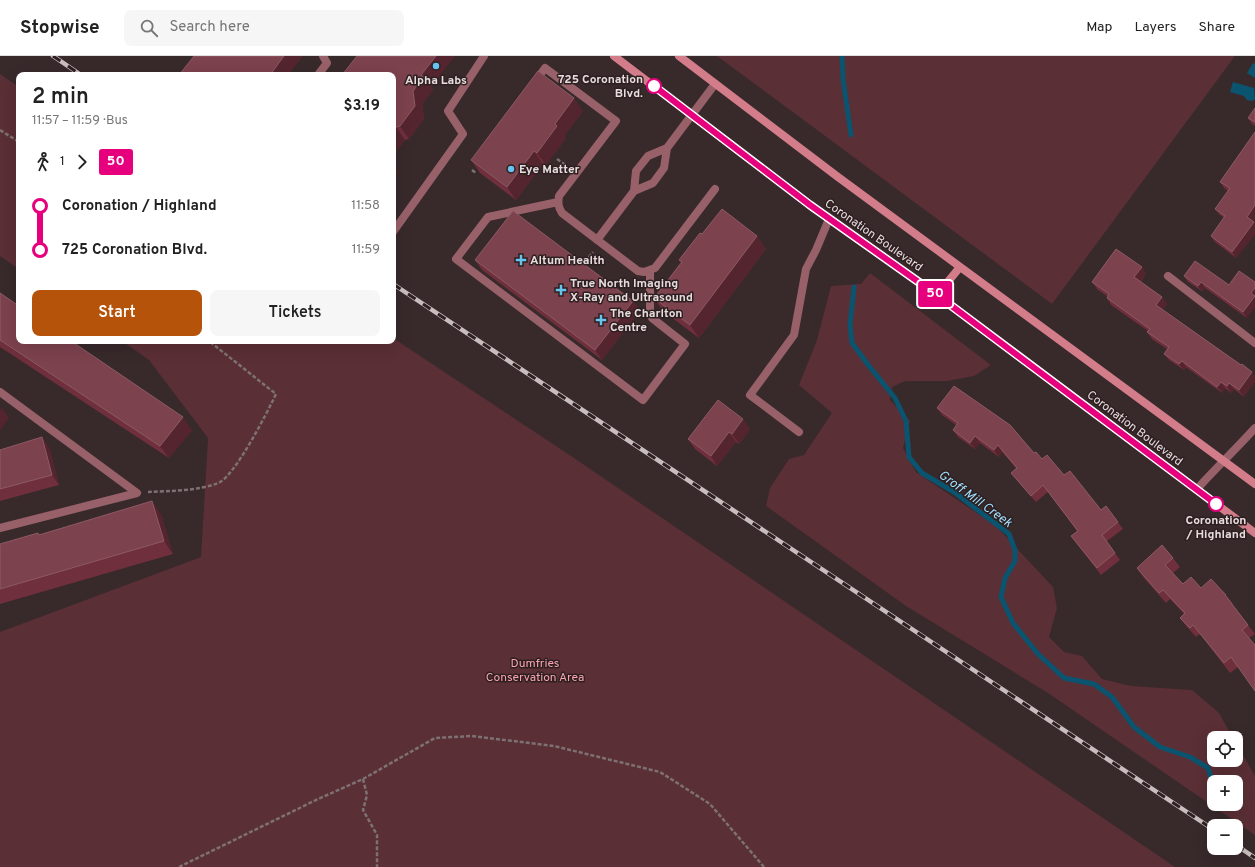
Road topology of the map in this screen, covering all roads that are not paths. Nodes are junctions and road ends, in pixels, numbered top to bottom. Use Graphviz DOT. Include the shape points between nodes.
graph roads {
  1 [pos="323,56"];
  2 [pos="484,56"];
  3 [pos="614,56"];
  4 [pos="679,56"];
  5 [pos="320,72"];
  6 [pos="716,84"];
  7 [pos="531,87"];
  8 [pos="692,115"];
  9 [pos="667,148"];
  10 [pos="715,189"];
  11 [pos="634,191"];
  12 [pos="558,202"];
  13 [pos="829,219"];
  14 [pos="396,228"];
  15 [pos="597,240"];
  16 [pos="960,266"];
  17 [pos="650,271"];
  18 [pos="1168,276"];
  19 [pos="937,295"];
  20 [pos="1255,343"];
  21 [pos="0,392"];
  22 [pos="1255,428"];
  23 [pos="798,432"];
  24 [pos="1223,460"];
  25 [pos="1255,484"];
  26 [pos="1197,489"];
  27 [pos="0,528"];
  28 [pos="1255,534"];
  1 -- 5 [label="street" via="327,63"];
  2 -- 14 [label="street" via="448,111 462,134"];
  3 -- 8 [label="main road, Coronation Boulevard"];
  4 -- 6 [label="main road, Coronation Boulevard"];
  6 -- 8 [label="street"];
  6 -- 16 [label="main road, Coronation Boulevard"];
  7 -- 12 [label="street" via="545,68 616,122"];
  8 -- 9 [label="street"];
  8 -- 13 [label="main road, Coronation Boulevard"];
  9 -- 11 [label="street" via="664,168 653,183"];
  9 -- 11 [label="street" via="648,156 639,167 636,171"];
  10 -- 17 [label="street" via="655,268"];
  11 -- 15 [label="street"];
  12 -- 15 [label="street" via="562,214"];
  12 -- 17 [label="street" via="488,217 456,259 643,400 685,344 650,314"];
  13 -- 19 [label="main road, Coronation Boulevard"];
  13 -- 23 [label="street" via="806,269 794,335 750,395"];
  15 -- 17 [label="street" via="638,271"];
  16 -- 19 [label="main road"];
  16 -- 24 [label="main road, Coronation Boulevard"];
  18 -- 20 [label="street"];
  19 -- 26 [label="main road, Coronation Boulevard"];
  21 -- 27 [label="street" via="137,493"];
  22 -- 24 [label="street" via="1238,448"];
  24 -- 25 [label="main road, Coronation Boulevard"];
  24 -- 26 [label="street"];
  26 -- 28 [label="main road, Coronation Boulevard"];
}
